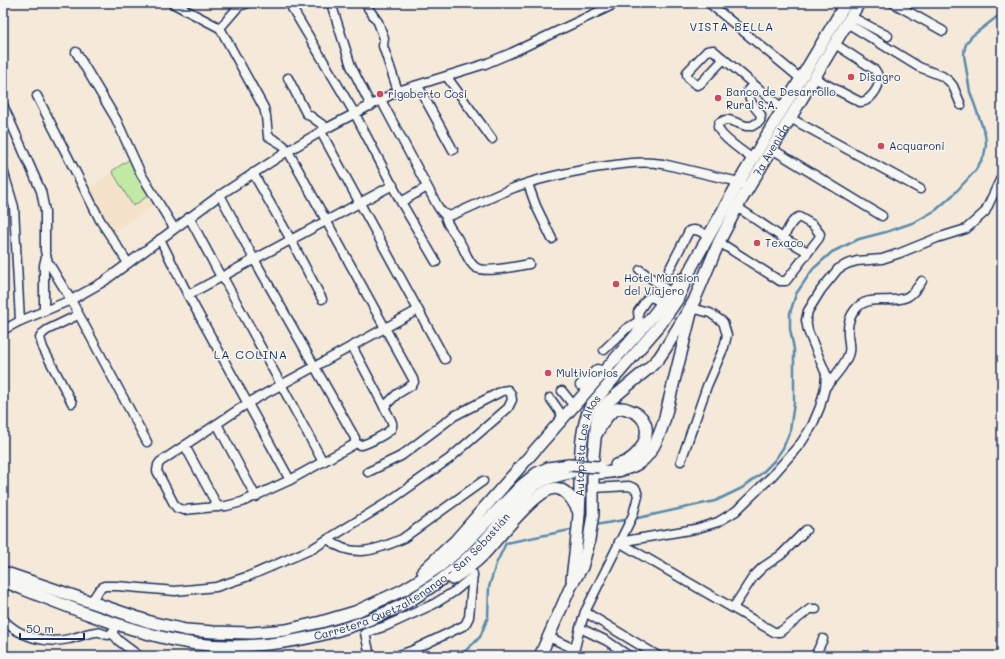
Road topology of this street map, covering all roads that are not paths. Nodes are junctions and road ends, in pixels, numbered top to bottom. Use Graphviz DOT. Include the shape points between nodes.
graph roads {
  1 [pos="172,3"];
  2 [pos="247,3"];
  3 [pos="289,3"];
  4 [pos="331,3"];
  5 [pos="366,3"];
  6 [pos="617,3"];
  7 [pos="710,3"];
  8 [pos="846,3"];
  9 [pos="859,3"];
  10 [pos="893,3"];
  11 [pos="848,20"];
  12 [pos="220,28"];
  13 [pos="943,31"];
  14 [pos="888,36"];
  15 [pos="835,44"];
  16 [pos="76,52"];
  17 [pos="724,59"];
  18 [pos="447,76"];
  19 [pos="288,78"];
  20 [pos="814,78"];
  21 [pos="801,79"];
  22 [pos="753,85"];
  23 [pos="418,86"];
  24 [pos="398,91"];
  25 [pos="37,96"];
  26 [pos="382,100"];
  27 [pos="961,104"];
  28 [pos="3,105"];
  29 [pos="371,106"];
  30 [pos="783,109"];
  31 [pos="355,114"];
  32 [pos="790,118"];
  33 [pos="324,130"];
  34 [pos="492,139"];
  35 [pos="772,149"];
  36 [pos="288,150"];
  37 [pos="452,150"];
  38 [pos="753,159"];
  39 [pos="3,170"];
  40 [pos="253,172"];
  41 [pos="1002,176"];
  42 [pos="528,184"];
  43 [pos="393,185"];
  44 [pos="744,185"];
  45 [pos="427,186"];
  46 [pos="920,189"];
  47 [pos="220,194"];
  48 [pos="401,202"];
  49 [pos="359,203"];
  50 [pos="737,207"];
  51 [pos="445,214"];
  52 [pos="882,216"];
  53 [pos="189,217"];
  54 [pos="327,221"];
  55 [pos="174,228"];
  56 [pos="783,238"];
  57 [pos="160,239"];
  58 [pos="552,239"];
  59 [pos="714,239"];
  60 [pos="291,240"];
  61 [pos="808,252"];
  62 [pos="46,256"];
  63 [pos="254,259"];
  64 [pos="436,262"];
  65 [pos="128,263"];
  66 [pos="529,264"];
  67 [pos="692,266"];
  68 [pos="640,270"];
  69 [pos="669,270"];
  70 [pos="221,277"];
  71 [pos="922,281"];
  72 [pos="671,293"];
  73 [pos="188,295"];
  74 [pos="322,299"];
  75 [pos="71,300"];
  76 [pos="663,304"];
  77 [pos="693,304"];
  78 [pos="418,310"];
  79 [pos="44,311"];
  80 [pos="78,316"];
  81 [pos="20,321"];
  82 [pos="642,323"];
  83 [pos="384,328"];
  84 [pos="3,330"];
  85 [pos="352,346"];
  86 [pos="604,350"];
  87 [pos="445,359"];
  88 [pos="314,367"];
  89 [pos="604,372"];
  90 [pos="281,385"];
  91 [pos="580,385"];
  92 [pos="825,388"];
  93 [pos="562,391"];
  94 [pos="550,398"];
  95 [pos="72,403"];
  96 [pos="248,403"];
  97 [pos="574,406"];
  98 [pos="384,407"];
  99 [pos="564,418"];
  100 [pos="217,424"];
  101 [pos="595,437"];
  102 [pos="147,442"];
  103 [pos="355,442"];
  104 [pos="185,446"];
  105 [pos="681,461"];
  106 [pos="323,462"];
  107 [pos="570,469"];
  108 [pos="599,470"];
  109 [pos="368,472"];
  110 [pos="290,480"];
  111 [pos="483,481"];
  112 [pos="593,488"];
  113 [pos="256,497"];
  114 [pos="218,507"];
  115 [pos="579,514"];
  116 [pos="806,530"];
  117 [pos="329,540"];
  118 [pos="619,542"];
  119 [pos="472,570"];
  120 [pos="3,572"];
  121 [pos="3,582"];
  122 [pos="571,586"];
  123 [pos="385,598"];
  124 [pos="91,602"];
  125 [pos="400,606"];
  126 [pos="733,608"];
  127 [pos="816,609"];
  128 [pos="585,612"];
  129 [pos="3,619"];
  130 [pos="115,628"];
  131 [pos="580,628"];
  132 [pos="549,637"];
  133 [pos="823,639"];
  134 [pos="573,652"];
  135 [pos="139,656"];
  136 [pos="370,656"];
  137 [pos="396,656"];
  138 [pos="540,656"];
  139 [pos="629,656"];
  140 [pos="658,656"];
  141 [pos="815,656"];
  1 -- 12 [label="street"];
  2 -- 12 [label="street" via="239,6"];
  3 -- 31 [label="street"];
  4 -- 29 [label="street" via="351,66"];
  5 -- 24 [label="street" via="384,38 383,46"];
  6 -- 18 [label="street" via="511,53"];
  7 -- 21 [label="street"];
  8 -- 21 [label="main road, 7a Avenida"];
  9 -- 11 [label="main road, 7a Avenida"];
  10 -- 13 [label="street"];
  11 -- 14 [label="street"];
  11 -- 15 [label="main road, 7a Avenida"];
  11 -- 27 [label="street" via="919,67 949,81"];
  12 -- 36 [label="street" via="264,108 268,136"];
  15 -- 20 [label="main road, 7a Avenida"];
  15 -- 20 [label="street" via="875,70 880,81 875,91 867,100 860,102"];
  16 -- 55 [label="street" via="116,119 141,174"];
  17 -- 17 [label="street" via="713,50 707,51 687,72 688,77 698,85"];
  17 -- 22 [label="street"];
  18 -- 23 [label="street"];
  18 -- 34 [label="street"];
  19 -- 33 [label="street" via="306,113"];
  20 -- 32 [label="main road, 7a Avenida"];
  21 -- 30 [label="main road, 7a Avenida"];
  22 -- 30 [label="street"];
  22 -- 38 [label="street" via="748,90 748,97 762,115 760,121 752,126 725,120 718,126 722,135"];
  23 -- 24 [label="street"];
  23 -- 37 [label="street"];
  24 -- 26 [label="street"];
  25 -- 65 [label="street" via="100,220"];
  26 -- 29 [label="street"];
  26 -- 45 [label="street"];
  28 -- 62 [label="street" via="41,191 45,211"];
  29 -- 31 [label="street"];
  30 -- 38 [label="main road, 7a Avenida"];
  31 -- 33 [label="street"];
  31 -- 43 [label="street"];
  32 -- 35 [label="main road, 7a Avenida"];
  32 -- 46 [label="street"];
  33 -- 36 [label="street"];
  33 -- 49 [label="street"];
  35 -- 44 [label="main road, 7a Avenida"];
  35 -- 52 [label="street"];
  36 -- 40 [label="street"];
  36 -- 54 [label="street"];
  38 -- 44 [label="main road, 7a Avenida"];
  39 -- 81 [label="street" via="14,207"];
  40 -- 47 [label="street"];
  40 -- 60 [label="street"];
  41 -- 92 [label="street" via="985,212 966,228 882,259 858,261 838,269 821,290 808,311 806,320 808,332 826,374"];
  42 -- 44 [label="street" via="576,171 643,162 664,164"];
  42 -- 51 [label="street" via="452,215"];
  42 -- 58 [label="street"];
  43 -- 48 [label="street"];
  43 -- 49 [label="street"];
  44 -- 50 [label="main road, 7a Avenida"];
  44 -- 59 [label="main road, 7a Avenida"];
  45 -- 48 [label="street"];
  45 -- 51 [label="street" via="439,210"];
  47 -- 53 [label="street"];
  47 -- 63 [label="street"];
  48 -- 64 [label="street"];
  49 -- 54 [label="street"];
  49 -- 78 [label="street"];
  50 -- 56 [label="street"];
  50 -- 59 [label="main road, 7a Avenida"];
  51 -- 66 [label="street" via="446,222 476,268 485,270"];
  53 -- 55 [label="street"];
  53 -- 70 [label="street"];
  54 -- 60 [label="street"];
  54 -- 83 [label="street"];
  55 -- 57 [label="street"];
  56 -- 61 [label="street"];
  56 -- 61 [label="street" via="799,217 813,225 820,234"];
  57 -- 65 [label="street"];
  57 -- 73 [label="street"];
  59 -- 61 [label="street" via="780,280 786,281"];
  59 -- 67 [label="main road, 7a Avenida"];
  59 -- 69 [label="street" via="697,230 690,231"];
  59 -- 77 [label="main road, 7a Avenida"];
  60 -- 63 [label="street"];
  60 -- 74 [label="street"];
  62 -- 75 [label="street"];
  62 -- 79 [label="street"];
  63 -- 70 [label="street"];
  63 -- 88 [label="street"];
  65 -- 75 [label="street" via="103,282"];
  67 -- 72 [label="main road"];
  67 -- 115 [label="main road, Autopista Los Altos" via="677,300 659,326 591,405 581,443"];
  68 -- 72 [label="street"];
  70 -- 73 [label="street"];
  70 -- 90 [label="street"];
  71 -- 92 [label="street" via="906,297 893,300 876,299 864,303 855,310 847,329 850,351"];
  72 -- 76 [label="main road"];
  73 -- 96 [label="street"];
  75 -- 79 [label="street"];
  75 -- 80 [label="street"];
  76 -- 82 [label="main road"];
  76 -- 82 [label="street" via="652,297 647,299 639,310 638,315"];
  77 -- 101 [label="main road, Autopista Los Altos" via="659,358 600,411"];
  77 -- 105 [label="street" via="723,322 727,335"];
  77 -- 108 [label="main road, Carretera Quetzaltenango - San Sebastián" via="664,422 652,450 631,468 613,472"];
  78 -- 83 [label="street"];
  78 -- 87 [label="street"];
  79 -- 81 [label="street"];
  80 -- 95 [label="street" via="47,330 40,338 42,348"];
  80 -- 102 [label="street"];
  81 -- 84 [label="street"];
  82 -- 86 [label="street" via="626,329"];
  82 -- 89 [label="main road"];
  83 -- 85 [label="street"];
  83 -- 98 [label="street" via="414,382"];
  85 -- 88 [label="street"];
  85 -- 98 [label="street"];
  88 -- 90 [label="street"];
  88 -- 103 [label="street"];
  89 -- 91 [label="street" via="597,369"];
  89 -- 97 [label="main road"];
  90 -- 96 [label="street"];
  90 -- 106 [label="street"];
  92 -- 118 [label="street" via="812,426 801,443 736,511 718,522 696,529"];
  93 -- 97 [label="street"];
  94 -- 99 [label="street"];
  96 -- 100 [label="street"];
  96 -- 110 [label="street"];
  97 -- 99 [label="main road"];
  98 -- 103 [label="street" via="393,422 392,428 363,444"];
  99 -- 123 [label="main road" via="456,540 429,566"];
  100 -- 104 [label="street"];
  100 -- 113 [label="street"];
  101 -- 108 [label="main road, Carretera Quetzaltenango - San Sebastián" via="606,418 617,409 624,408 635,412 642,418 646,429 645,440 638,453 630,460"];
  101 -- 112 [label="main road, Autopista Los Altos"];
  103 -- 106 [label="street"];
  104 -- 114 [label="street"];
  104 -- 114 [label="street" via="160,462 157,468 174,504 180,509"];
  106 -- 110 [label="street"];
  107 -- 108 [label="main road, Carretera Quetzaltenango - San Sebastián, bridge"];
  107 -- 123 [label="main road, Carretera Quetzaltenango - San Sebastián" via="548,468 537,473 440,566 403,590"];
  107 -- 125 [label="main road, Carretera Quetzaltenango - San Sebastián" via="537,484 452,572"];
  109 -- 117 [label="street" via="401,456 454,416 502,391 508,390 511,394 512,400 508,408 449,459"];
  110 -- 113 [label="street"];
  111 -- 117 [label="street" via="402,539 390,544 376,549 352,551 343,549"];
  112 -- 118 [label="street" via="629,486 637,491 636,506"];
  112 -- 122 [label="main road, Autopista Los Altos" via="593,514 588,546 582,567"];
  113 -- 114 [label="street" via="234,505"];
  115 -- 119 [label="main road" via="571,498 560,489 551,488 544,491 534,499"];
  115 -- 122 [label="main road, Autopista Los Altos"];
  116 -- 126 [label="street" via="781,555 758,572"];
  117 -- 124 [label="street" via="249,576 216,587 175,592 104,586"];
  118 -- 126 [label="street"];
  118 -- 128 [label="street"];
  119 -- 125 [label="main road"];
  119 -- 136 [label="street" via="455,591 434,604 365,633"];
  119 -- 137 [label="street" via="470,617 465,626"];
  120 -- 124 [label="main road, Carretera Quetzaltenango - San Sebastián"];
  121 -- 130 [label="main road, Carretera Quetzaltenango - San Sebastián"];
  122 -- 132 [label="main road, Autopista Los Altos"];
  123 -- 124 [label="main road, Carretera Quetzaltenango - San Sebastián" via="355,612 321,622 286,630 251,633 186,630 150,622"];
  125 -- 130 [label="main road, Carretera Quetzaltenango - San Sebastián" via="321,635 288,642 254,645 189,642"];
  126 -- 127 [label="street" via="777,633 808,610"];
  128 -- 131 [label="street"];
  128 -- 140 [label="street"];
  129 -- 130 [label="street" via="8,626 18,632 53,641 68,640 98,631 106,635"];
  130 -- 135 [label="street" via="119,641"];
  131 -- 134 [label="street"];
  131 -- 139 [label="street" via="607,641"];
  132 -- 134 [label="street"];
  132 -- 138 [label="main road, Autopista Los Altos"];
  133 -- 141 [label="street"];
}
